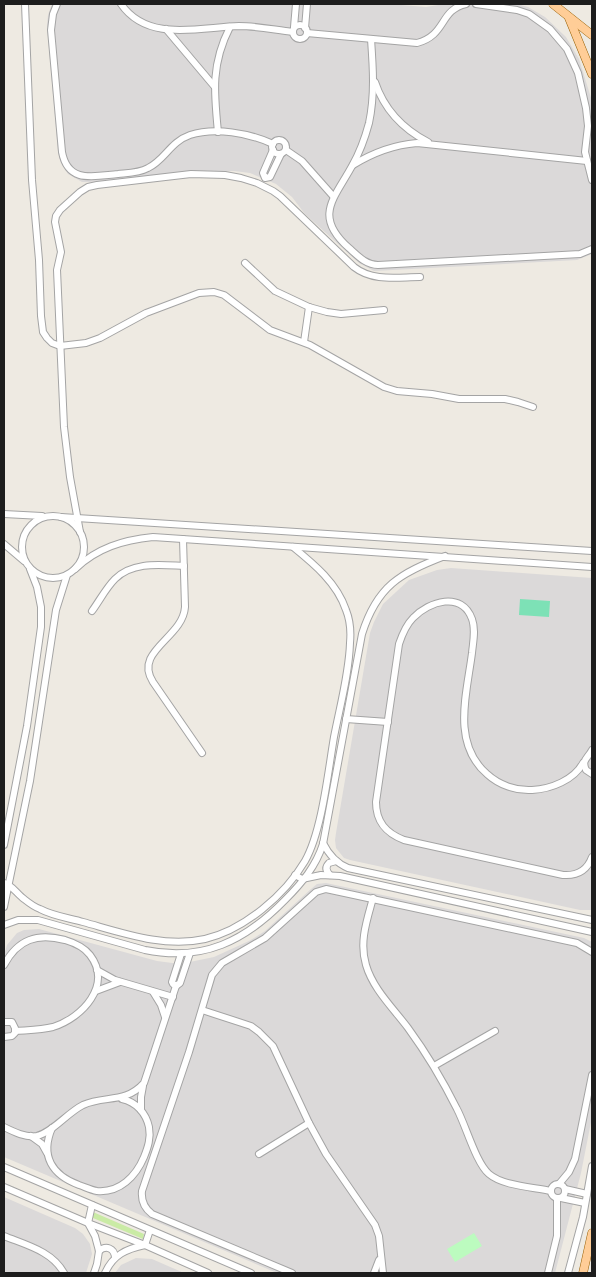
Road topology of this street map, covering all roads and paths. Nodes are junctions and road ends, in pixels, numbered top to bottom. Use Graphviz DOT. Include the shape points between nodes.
graph roads {
  1 [pos="25,4"];
  2 [pos="57,4"];
  3 [pos="121,4"];
  4 [pos="296,4"];
  5 [pos="308,4"];
  6 [pos="466,4"];
  7 [pos="476,4"];
  8 [pos="553,4"];
  9 [pos="569,18"];
  10 [pos="230,26"];
  11 [pos="166,29"];
  12 [pos="294,30"];
  13 [pos="306,30"];
  14 [pos="592,35"];
  15 [pos="371,39"];
  16 [pos="592,68"];
  17 [pos="373,74"];
  18 [pos="214,86"];
  19 [pos="218,132"];
  20 [pos="431,144"];
  21 [pos="273,147"];
  22 [pos="283,152"];
  23 [pos="587,161"];
  24 [pos="352,165"];
  25 [pos="591,168"];
  26 [pos="592,180"];
  27 [pos="333,196"];
  28 [pos="592,249"];
  29 [pos="245,264"];
  30 [pos="420,277"];
  31 [pos="309,307"];
  32 [pos="384,310"];
  33 [pos="304,342"];
  34 [pos="60,346"];
  35 [pos="533,407"];
  36 [pos="4,514"];
  37 [pos="45,516"];
  38 [pos="61,517"];
  39 [pos="77,518"];
  40 [pos="80,532"];
  41 [pos="182,539"];
  42 [pos="4,544"];
  43 [pos="293,547"];
  44 [pos="592,551"];
  45 [pos="445,556"];
  46 [pos="25,562"];
  47 [pos="184,566"];
  48 [pos="592,568"];
  49 [pos="30,569"];
  50 [pos="75,570"];
  51 [pos="68,575"];
  52 [pos="92,611"];
  53 [pos="346,719"];
  54 [pos="388,722"];
  55 [pos="592,752"];
  56 [pos="202,753"];
  57 [pos="584,763"];
  58 [pos="591,774"];
  59 [pos="574,775"];
  60 [pos="314,840"];
  61 [pos="4,844"];
  62 [pos="323,844"];
  63 [pos="592,858"];
  64 [pos="336,861"];
  65 [pos="295,875"];
  66 [pos="330,875"];
  67 [pos="304,878"];
  68 [pos="7,884"];
  69 [pos="373,898"];
  70 [pos="4,906"];
  71 [pos="592,920"];
  72 [pos="4,925"];
  73 [pos="592,932"];
  74 [pos="592,952"];
  75 [pos="190,953"];
  76 [pos="181,954"];
  77 [pos="4,965"];
  78 [pos="97,970"];
  79 [pos="121,982"];
  80 [pos="176,986"];
  81 [pos="96,991"];
  82 [pos="153,992"];
  83 [pos="173,998"];
  84 [pos="202,1010"];
  85 [pos="166,1019"];
  86 [pos="4,1021"];
  87 [pos="15,1030"];
  88 [pos="495,1031"];
  89 [pos="4,1039"];
  90 [pos="434,1066"];
  91 [pos="592,1075"];
  92 [pos="144,1083"];
  93 [pos="120,1098"];
  94 [pos="141,1110"];
  95 [pos="308,1123"];
  96 [pos="4,1127"];
  97 [pos="52,1127"];
  98 [pos="31,1136"];
  99 [pos="48,1154"];
  100 [pos="259,1154"];
  101 [pos="592,1166"];
  102 [pos="4,1167"];
  103 [pos="558,1184"];
  104 [pos="4,1187"];
  105 [pos="565,1189"];
  106 [pos="551,1191"];
  107 [pos="587,1194"];
  108 [pos="560,1198"];
  109 [pos="585,1203"];
  110 [pos="92,1205"];
  111 [pos="88,1224"];
  112 [pos="150,1230"];
  113 [pos="592,1233"];
  114 [pos="4,1236"];
  115 [pos="145,1245"];
  116 [pos="99,1251"];
  117 [pos="380,1254"];
  118 [pos="115,1257"];
  119 [pos="64,1273"];
  120 [pos="94,1273"];
  121 [pos="105,1273"];
  122 [pos="208,1273"];
  123 [pos="251,1273"];
  124 [pos="292,1273"];
  125 [pos="374,1273"];
  126 [pos="383,1273"];
  127 [pos="548,1273"];
  128 [pos="568,1273"];
  129 [pos="582,1273"];
  1 -- 34 [label="street" via="41,324 46,338"];
  2 -- 19 [label="street" via="52,30 62,152 72,172 86,177 144,170 183,138"];
  3 -- 11 [label="street" via="144,23"];
  4 -- 12 [label="street"];
  5 -- 13 [label="street"];
  6 -- 15 [label="street" via="451,11 438,32 425,41"];
  7 -- 23 [label="street" via="529,14 550,29 567,49 578,73 588,117"];
  8 -- 9 [label="main road"];
  9 -- 14 [label="main road"];
  9 -- 16 [label="main road"];
  10 -- 11 [label="street"];
  10 -- 12 [label="street"];
  10 -- 18 [label="street" via="218,55"];
  11 -- 18 [label="street"];
  12 -- 13 [label="street" via="301,25"];
  12 -- 13 [label="street" via="298,39 303,38"];
  13 -- 15 [label="street"];
  15 -- 17 [label="street"];
  17 -- 20 [label="street" via="390,111 408,130"];
  17 -- 24 [label="street" via="369,121"];
  18 -- 19 [label="street"];
  19 -- 21 [label="street" via="246,135"];
  20 -- 23 [label="street"];
  20 -- 24 [label="street" via="390,147"];
  21 -- 22 [label="street" via="276,154"];
  21 -- 22 [label="street" via="282,140 286,146"];
  21 -- 22 [label="street" via="263,173 265,178 270,177"];
  22 -- 27 [label="street" via="302,161"];
  23 -- 25 [label="street"];
  24 -- 27 [label="street"];
  25 -- 26 [label="street"];
  27 -- 28 [label="street" via="329,216 336,235 364,261 373,265 580,254"];
  29 -- 31 [label="street" via="275,291"];
  30 -- 34 [label="street" via="379,278 363,273 280,196 249,180 225,175 182,174 92,186 80,192 55,219 62,252 57,270"];
  31 -- 32 [label="street" via="341,314"];
  31 -- 33 [label="street"];
  33 -- 34 [label="street" via="270,330 224,296 209,291 198,292 139,316 92,341"];
  33 -- 35 [label="street" via="391,389 459,399 505,399"];
  34 -- 39 [label="street" via="64,426"];
  36 -- 37 [label="street"];
  37 -- 38 [label="street"];
  37 -- 46 [label="street" via="31,524 23,538"];
  38 -- 39 [label="street"];
  38 -- 40 [label="street"];
  39 -- 40 [label="street"];
  39 -- 44 [label="street"];
  40 -- 50 [label="street" via="83,556"];
  41 -- 43 [label="street"];
  41 -- 47 [label="street"];
  41 -- 50 [label="street" via="153,537 125,541 85,559"];
  42 -- 46 [label="street"];
  43 -- 45 [label="street"];
  43 -- 60 [label="street" via="337,590 347,611 350,632 346,675"];
  45 -- 48 [label="street"];
  45 -- 53 [label="street" via="406,573 383,592 372,608 362,634"];
  46 -- 49 [label="street"];
  47 -- 52 [label="street" via="151,565 124,572"];
  47 -- 56 [label="street" via="183,617 152,656 148,671"];
  49 -- 51 [label="street" via="44,577"];
  49 -- 61 [label="street" via="41,607 41,627"];
  50 -- 51 [label="street"];
  51 -- 68 [label="street" via="56,610 30,781"];
  53 -- 54 [label="street"];
  53 -- 62 [label="street"];
  54 -- 59 [label="street" via="399,644 407,626 430,606 457,602 469,612 474,626 464,725 467,745 476,763 499,782 528,790 548,788"];
  54 -- 63 [label="street" via="376,802 378,818 388,832 404,840 570,876 584,871"];
  55 -- 57 [label="street"];
  57 -- 58 [label="street"];
  57 -- 59 [label="street"];
  58 -- 59 [label="street"];
  60 -- 62 [label="street"];
  60 -- 65 [label="street"];
  62 -- 64 [label="street"];
  62 -- 67 [label="street" via="314,866"];
  64 -- 66 [label="street" via="327,867"];
  64 -- 71 [label="street" via="348,868"];
  65 -- 67 [label="street"];
  65 -- 68 [label="street" via="264,906 234,928 207,938 179,942 147,938 43,911 24,900"];
  66 -- 67 [label="street"];
  66 -- 73 [label="street"];
  67 -- 75 [label="street" via="255,928 218,947"];
  68 -- 70 [label="street"];
  69 -- 74 [label="street" via="577,943"];
  69 -- 84 [label="street" via="326,889 316,892 265,938 218,966 212,975"];
  69 -- 90 [label="street" via="363,942 368,972"];
  72 -- 76 [label="street" via="18,920 38,920 145,950"];
  75 -- 76 [label="street"];
  75 -- 80 [label="street" via="180,983"];
  76 -- 80 [label="street" via="172,982"];
  77 -- 78 [label="street" via="21,945 34,938 49,936 80,946 91,956"];
  78 -- 79 [label="street"];
  78 -- 81 [label="street"];
  79 -- 81 [label="street"];
  79 -- 82 [label="street"];
  80 -- 83 [label="street"];
  81 -- 87 [label="street" via="84,1008 61,1024"];
  82 -- 83 [label="street"];
  82 -- 85 [label="street"];
  83 -- 85 [label="street"];
  84 -- 95 [label="street" via="251,1026 266,1038 278,1056"];
  84 -- 124 [label="street" via="142,1190 143,1204 152,1214"];
  85 -- 92 [label="street"];
  86 -- 87 [label="street" via="12,1022"];
  87 -- 89 [label="street" via="12,1036"];
  88 -- 90 [label="street"];
  90 -- 106 [label="street" via="488,1173 500,1180"];
  91 -- 103 [label="street" via="578,1152"];
  92 -- 93 [label="street" via="133,1093"];
  92 -- 94 [label="street"];
  93 -- 94 [label="street"];
  93 -- 97 [label="street" via="83,1105"];
  94 -- 99 [label="street" via="148,1123 149,1145 135,1174 117,1187 96,1191 68,1181 55,1170"];
  95 -- 100 [label="street"];
  95 -- 117 [label="street" via="375,1225"];
  96 -- 98 [label="street"];
  97 -- 98 [label="street"];
  97 -- 99 [label="street"];
  98 -- 99 [label="street" via="42,1144"];
  101 -- 107 [label="street"];
  102 -- 110 [label="street"];
  103 -- 105 [label="street"];
  103 -- 106 [label="street"];
  104 -- 111 [label="street"];
  105 -- 107 [label="street"];
  105 -- 108 [label="street"];
  106 -- 108 [label="street" via="553,1196"];
  107 -- 109 [label="street"];
  108 -- 109 [label="street"];
  108 -- 127 [label="street" via="557,1236"];
  109 -- 128 [label="street"];
  110 -- 111 [label="street"];
  110 -- 112 [label="street"];
  111 -- 115 [label="street"];
  111 -- 116 [label="street"];
  112 -- 115 [label="street"];
  112 -- 123 [label="street"];
  113 -- 129 [label="main road"];
  114 -- 119 [label="street" via="48,1254"];
  115 -- 118 [label="street" via="130,1248"];
  115 -- 122 [label="street"];
  116 -- 118 [label="street" via="109,1248"];
  116 -- 120 [label="street"];
  117 -- 125 [label="street"];
  117 -- 126 [label="street"];
  118 -- 121 [label="street"];
}
